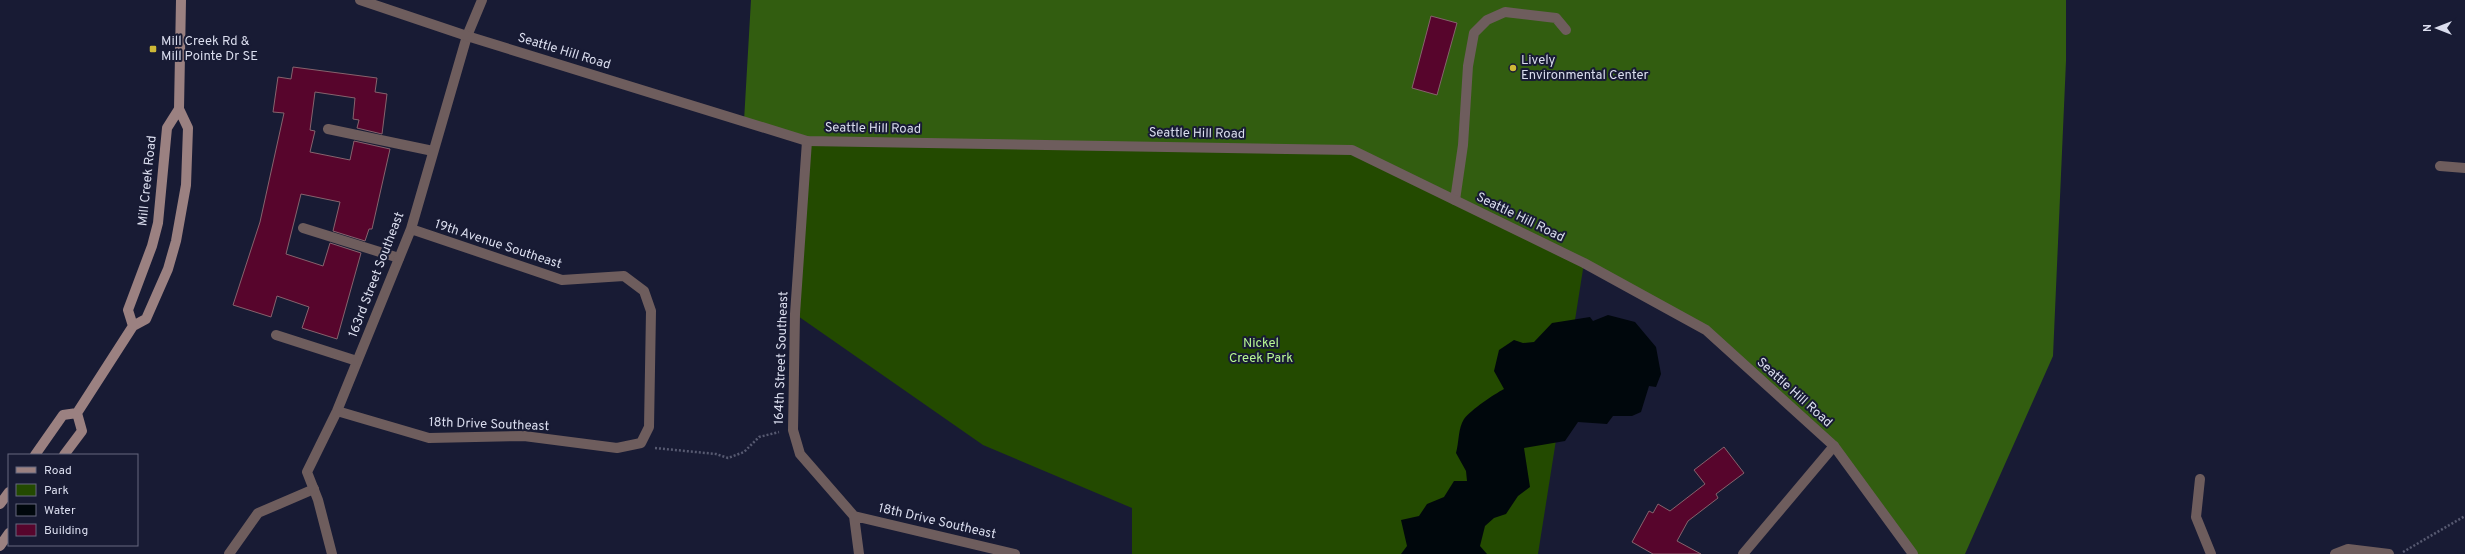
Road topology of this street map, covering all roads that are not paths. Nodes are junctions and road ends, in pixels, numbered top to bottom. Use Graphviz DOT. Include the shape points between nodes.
graph roads {
  1 [pos="181,0"];
  2 [pos="360,0"];
  3 [pos="482,0"];
  4 [pos="1566,30"];
  5 [pos="467,36"];
  6 [pos="179,109"];
  7 [pos="328,129"];
  8 [pos="807,141"];
  9 [pos="433,151"];
  10 [pos="2440,166"];
  11 [pos="2465,168"];
  12 [pos="1455,200"];
  13 [pos="302,228"];
  14 [pos="411,229"];
  15 [pos="399,258"];
  16 [pos="133,326"];
  17 [pos="276,335"];
  18 [pos="358,361"];
  19 [pos="337,411"];
  20 [pos="77,413"];
  21 [pos="641,443"];
  22 [pos="1834,446"];
  23 [pos="36,454"];
  24 [pos="65,454"];
  25 [pos="2200,479"];
  26 [pos="314,489"];
  27 [pos="8,493"];
  28 [pos="0,504"];
  29 [pos="854,516"];
  30 [pos="8,534"];
  31 [pos="0,546"];
  32 [pos="229,554"];
  33 [pos="332,554"];
  34 [pos="859,554"];
  35 [pos="1015,554"];
  36 [pos="1743,554"];
  37 [pos="1912,554"];
  38 [pos="2211,554"];
  39 [pos="2335,554"];
  40 [pos="2389,554"];
  1 -- 6 [label="main road"];
  2 -- 5 [label="street, Seattle Hill Road"];
  3 -- 5 [label="street, 163rd Street Southeast"];
  4 -- 12 [label="street" via="1556,18 1504,12 1487,20 1474,34 1468,66 1463,145"];
  5 -- 8 [label="street, Seattle Hill Road"];
  5 -- 9 [label="street, 163rd Street Southeast"];
  6 -- 16 [label="main road, Mill Creek Road" via="167,128 158,223 128,310"];
  6 -- 16 [label="main road" via="188,128 188,156 176,241 158,294 146,319"];
  7 -- 9 [label="street"];
  8 -- 12 [label="street, Seattle Hill Road" via="1352,150"];
  8 -- 29 [label="street, 164th Street Southeast" via="795,314 793,430 800,454"];
  9 -- 14 [label="street, 163rd Street Southeast"];
  10 -- 11 [label="street"];
  12 -- 22 [label="street, Seattle Hill Road" via="1584,264 1706,330"];
  13 -- 15 [label="street"];
  14 -- 15 [label="street, 163rd Street Southeast"];
  14 -- 21 [label="street, 19th Avenue Southeast" via="562,280 624,276 644,292 651,311 649,427"];
  15 -- 18 [label="street, 163rd Street Southeast"];
  16 -- 20 [label="main road"];
  17 -- 18 [label="street"];
  18 -- 19 [label="street, 163rd Street Southeast"];
  19 -- 21 [label="street, 18th Drive Southeast" via="430,438 524,436 617,448"];
  19 -- 26 [label="street, 163rd Street Southeast" via="307,472"];
  20 -- 23 [label="main road" via="63,415"];
  20 -- 24 [label="main road" via="82,431"];
  22 -- 36 [label="street"];
  22 -- 37 [label="street, Seattle Hill Road"];
  25 -- 38 [label="street" via="2196,517"];
  26 -- 32 [label="street" via="258,513"];
  26 -- 33 [label="street, 163rd Street Southeast"];
  27 -- 28 [label="main road"];
  29 -- 34 [label="street"];
  29 -- 35 [label="street, 18th Drive Southeast"];
  30 -- 31 [label="main road"];
  39 -- 40 [label="street" via="2348,549"];
}
